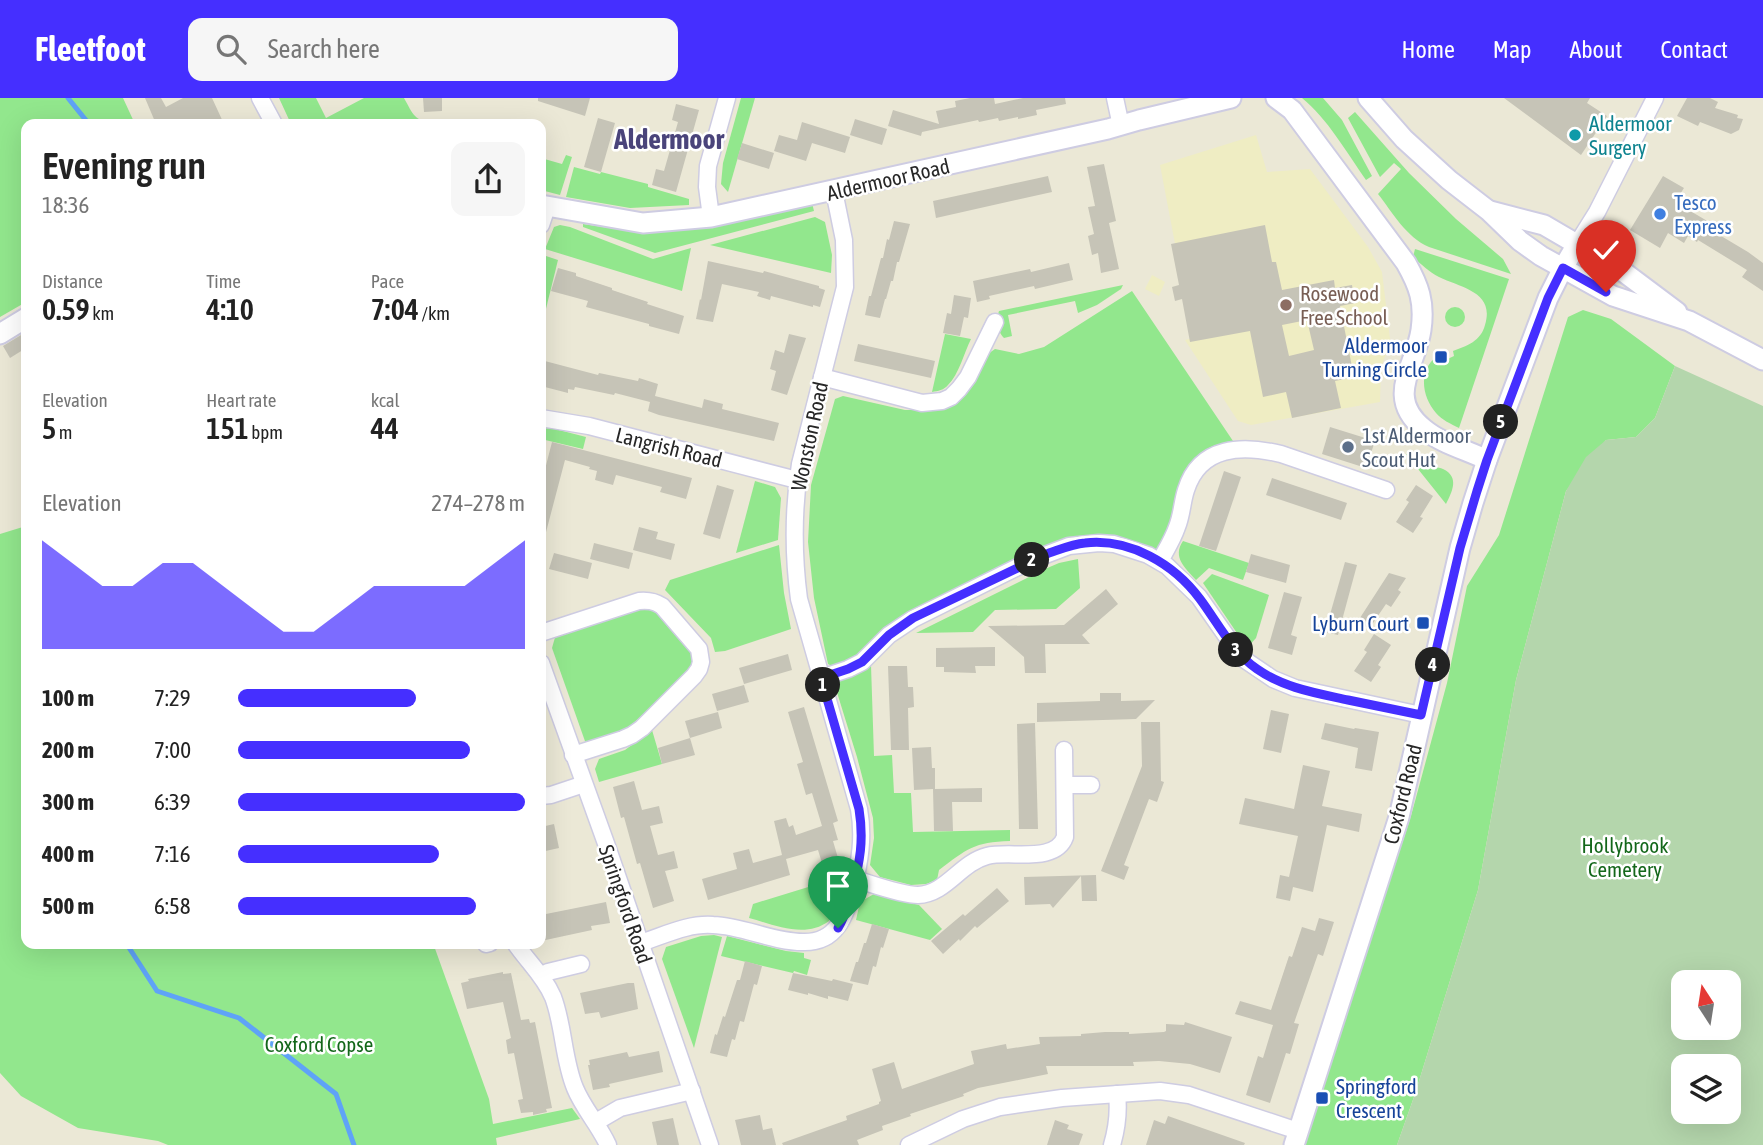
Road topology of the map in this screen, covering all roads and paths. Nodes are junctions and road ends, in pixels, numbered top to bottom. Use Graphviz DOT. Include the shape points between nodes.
graph roads {
  1 [pos="260,98"];
  2 [pos="727,98"];
  3 [pos="1115,98"];
  4 [pos="1231,98"];
  5 [pos="1276,98"];
  6 [pos="1368,98"];
  7 [pos="1655,98"];
  8 [pos="271,119"];
  9 [pos="1121,126"];
  10 [pos="834,191"];
  11 [pos="1489,211"];
  12 [pos="546,212"];
  13 [pos="711,217"];
  14 [pos="1577,244"];
  15 [pos="1563,268"];
  16 [pos="21,321"];
  17 [pos="1689,321"];
  18 [pos="995,322"];
  19 [pos="0,334"];
  20 [pos="1763,359"];
  21 [pos="822,377"];
  22 [pos="546,419"];
  23 [pos="1487,460"];
  24 [pos="797,480"];
  25 [pos="1386,490"];
  26 [pos="1160,561"];
  27 [pos="546,631"];
  28 [pos="546,677"];
  29 [pos="821,678"];
  30 [pos="1421,715"];
  31 [pos="1064,750"];
  32 [pos="573,755"];
  33 [pos="584,784"];
  34 [pos="1065,785"];
  35 [pos="1091,785"];
  36 [pos="546,796"];
  37 [pos="855,879"];
  38 [pos="640,943"];
  39 [pos="520,949"];
  40 [pos="581,964"];
  41 [pos="541,976"];
  42 [pos="692,1091"];
  43 [pos="1117,1094"];
  44 [pos="596,1122"];
  45 [pos="1296,1138"];
  46 [pos="608,1145"];
  47 [pos="710,1145"];
  48 [pos="909,1145"];
  49 [pos="1112,1145"];
  1 -- 8 [label="street"];
  2 -- 13 [label="street" via="708,166"];
  3 -- 9 [label="street"];
  4 -- 9 [label="street, Aldermoor Road"];
  5 -- 23 [label="street" via="1292,110 1416,281 1422,320 1404,394 1413,417 1434,436"];
  6 -- 11 [label="street" via="1404,139"];
  7 -- 14 [label="street, Coxford Road"];
  9 -- 10 [label="street, Aldermoor Road"];
  10 -- 13 [label="street, Aldermoor Road"];
  10 -- 21 [label="street, Wonston Road" via="846,272"];
  11 -- 14 [label="street" via="1537,222"];
  11 -- 15 [label="street" via="1520,241"];
  12 -- 13 [label="street, Aldermoor Road" via="643,223"];
  14 -- 15 [label="street, Coxford Road"];
  14 -- 17 [label="street" via="1621,270"];
  15 -- 17 [label="street" via="1613,296"];
  15 -- 23 [label="street, Coxford Road"];
  16 -- 19 [label="street"];
  17 -- 20 [label="street"];
  18 -- 21 [label="street" via="960,389 942,401 922,402"];
  21 -- 24 [label="street, Wonston Road"];
  22 -- 24 [label="street, Langrish Road"];
  23 -- 30 [label="street, Coxford Road" via="1460,548"];
  24 -- 29 [label="street, Wonston Road" via="795,571"];
  25 -- 26 [label="street" via="1272,452 1226,450 1204,463 1190,480 1178,524"];
  26 -- 29 [label="street" via="1107,543 1059,550 913,618 862,662"];
  26 -- 30 [label="street" via="1199,597 1245,660 1266,675 1295,688"];
  27 -- 32 [label="street" via="647,600 663,606 699,649 701,663 694,676 642,728"];
  28 -- 32 [label="street, Springford Road"];
  29 -- 37 [label="street, Wonston Road" via="859,809 862,846"];
  30 -- 45 [label="street, Coxford Road" via="1399,817"];
  31 -- 34 [label="street"];
  32 -- 33 [label="street, Springford Road"];
  33 -- 36 [label="street"];
  33 -- 38 [label="street, Springford Road"];
  34 -- 35 [label="street"];
  34 -- 37 [label="street" via="1065,837 1050,852 986,856 928,894 908,894"];
  37 -- 38 [label="street, Wonston Road" via="843,920 820,940 789,941 697,925"];
  38 -- 42 [label="street, Springford Road"];
  39 -- 41 [label="street"];
  40 -- 41 [label="street"];
  41 -- 44 [label="street" via="556,1008 574,1087"];
  42 -- 44 [label="street" via="621,1108"];
  42 -- 47 [label="street, Springford Road"];
  43 -- 45 [label="street" via="1189,1094"];
  43 -- 48 [label="street" via="1000,1107"];
  43 -- 49 [label="street"];
  44 -- 46 [label="street"];
}
